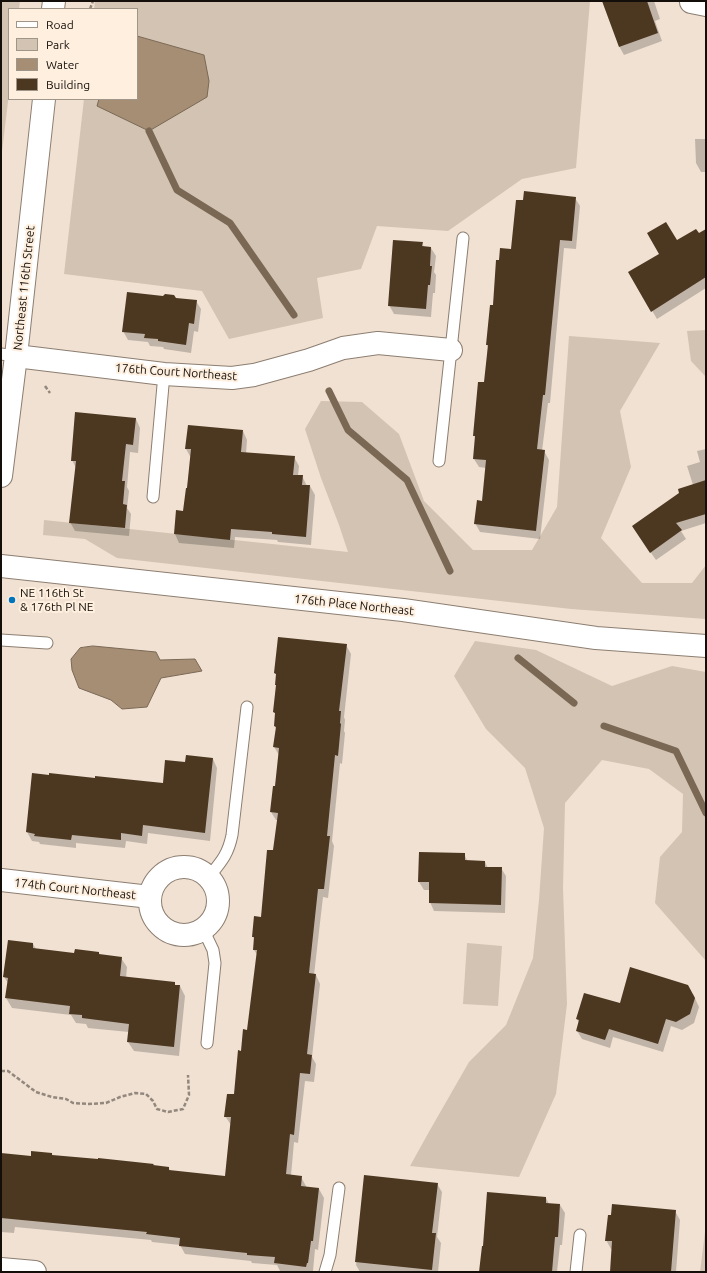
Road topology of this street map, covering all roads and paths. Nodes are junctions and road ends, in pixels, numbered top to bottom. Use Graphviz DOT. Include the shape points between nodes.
graph roads {
  1 [pos="44,100"];
  2 [pos="463,238"];
  3 [pos="451,350"];
  4 [pos="9,355"];
  5 [pos="164,374"];
  6 [pos="45,386"];
  7 [pos="50,393"];
  8 [pos="439,462"];
  9 [pos="1,476"];
  10 [pos="153,497"];
  11 [pos="1,566"];
  12 [pos="1,640"];
  13 [pos="47,643"];
  14 [pos="706,646"];
  15 [pos="247,707"];
  16 [pos="208,878"];
  17 [pos="1,880"];
  18 [pos="150,897"];
  19 [pos="203,929"];
  20 [pos="207,1043"];
  21 [pos="1,1072"];
  22 [pos="188,1075"];
  23 [pos="339,1188"];
  24 [pos="580,1235"];
  25 [pos="1,1269"];
  26 [pos="35,1272"];
  27 [pos="325,1272"];
  28 [pos="576,1272"];
  1 -- 4 [label="street, Northeast 116th Street"];
  2 -- 3 [label="lane"];
  3 -- 5 [label="street, 176th Court Northeast" via="378,343 343,348 309,360 232,378"];
  3 -- 8 [label="lane"];
  4 -- 5 [label="street, 176th Court Northeast"];
  4 -- 9 [label="street, Northeast 116th Street"];
  5 -- 10 [label="lane"];
  6 -- 7 [label="path"];
  11 -- 14 [label="street, 176th Place Northeast" via="403,610 596,638"];
  12 -- 13 [label="lane"];
  15 -- 16 [label="lane" via="230,846 224,859"];
  16 -- 18 [label="street, 174th Court Northeast" via="198,870 188,867 167,871 158,878"];
  16 -- 19 [label="street" via="214,885 218,906 214,916"];
  17 -- 18 [label="street, 174th Court Northeast"];
  18 -- 19 [label="street, 174th Court Northeast" via="154,918 169,932 190,935"];
  19 -- 20 [label="lane" via="213,950 215,962"];
  21 -- 22 [label="path" via="8,1071 36,1092 73,1103 106,1103 135,1093 146,1094 156,1109 168,1112 183,1109 189,1095"];
  23 -- 27 [label="lane" via="330,1255"];
  24 -- 28 [label="lane"];
  25 -- 26 [label="street"];
}
